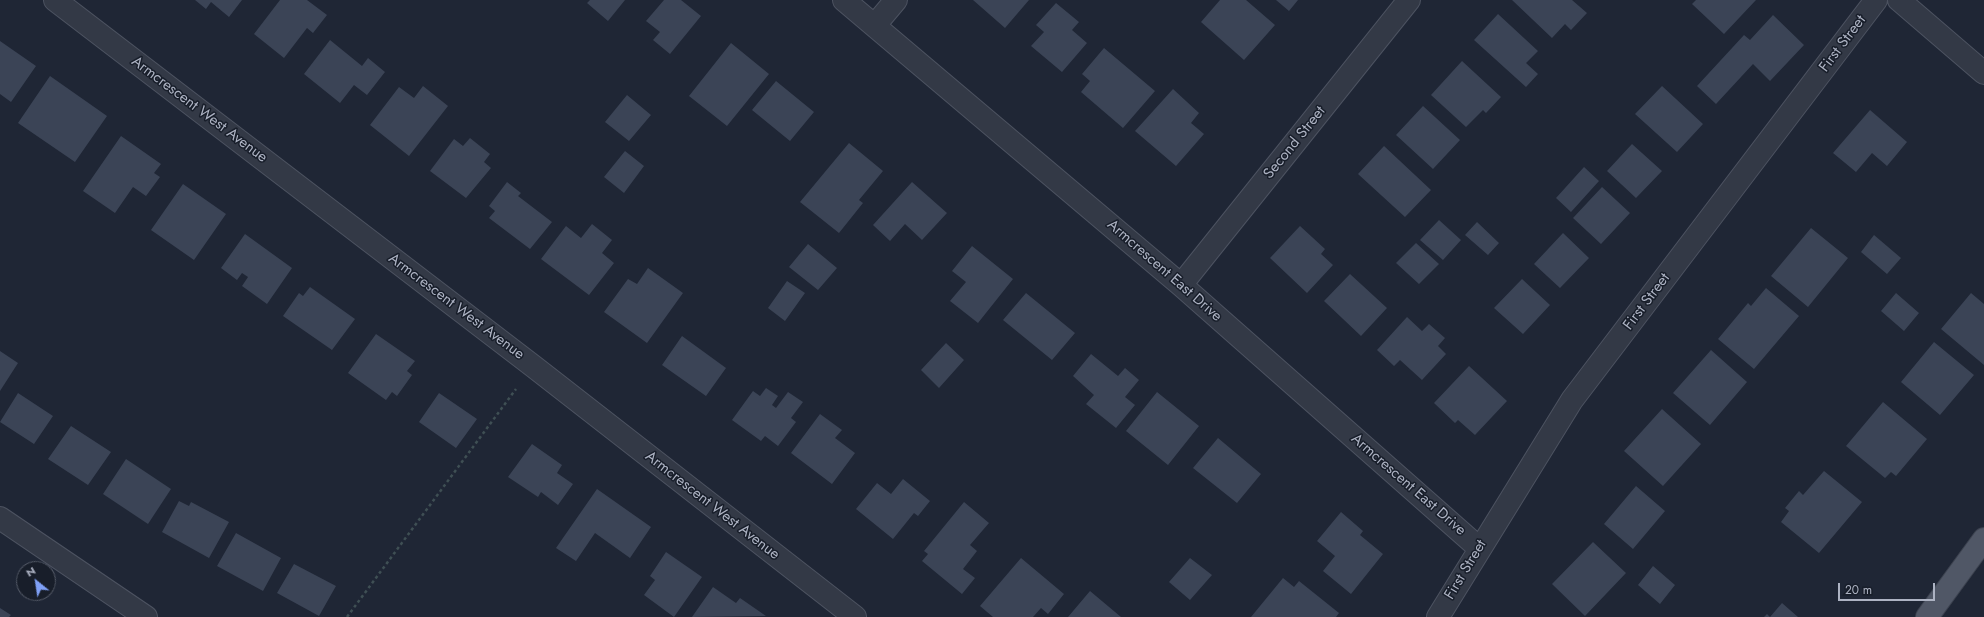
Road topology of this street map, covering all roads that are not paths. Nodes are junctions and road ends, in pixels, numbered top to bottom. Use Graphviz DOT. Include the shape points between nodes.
graph roads {
  1 [pos="55,0"];
  2 [pos="844,0"];
  3 [pos="896,0"];
  4 [pos="1409,0"];
  5 [pos="1876,0"];
  6 [pos="1899,0"];
  7 [pos="875,25"];
  8 [pos="1984,73"];
  9 [pos="1181,285"];
  10 [pos="0,518"];
  11 [pos="1984,539"];
  12 [pos="1479,548"];
  13 [pos="146,617"];
  14 [pos="855,617"];
  15 [pos="1438,617"];
  16 [pos="1927,617"];
  1 -- 14 [label="street, Armcrescent West Avenue" via="533,366"];
  2 -- 7 [label="street, Armcrescent East Drive"];
  3 -- 7 [label="street"];
  4 -- 9 [label="street, Second Street"];
  5 -- 12 [label="street, First Street" via="1572,400"];
  6 -- 8 [label="street"];
  7 -- 9 [label="street, Armcrescent East Drive"];
  9 -- 12 [label="street, Armcrescent East Drive"];
  10 -- 13 [label="street"];
  11 -- 16 [label="main road"];
  12 -- 15 [label="street, First Street"];
}
